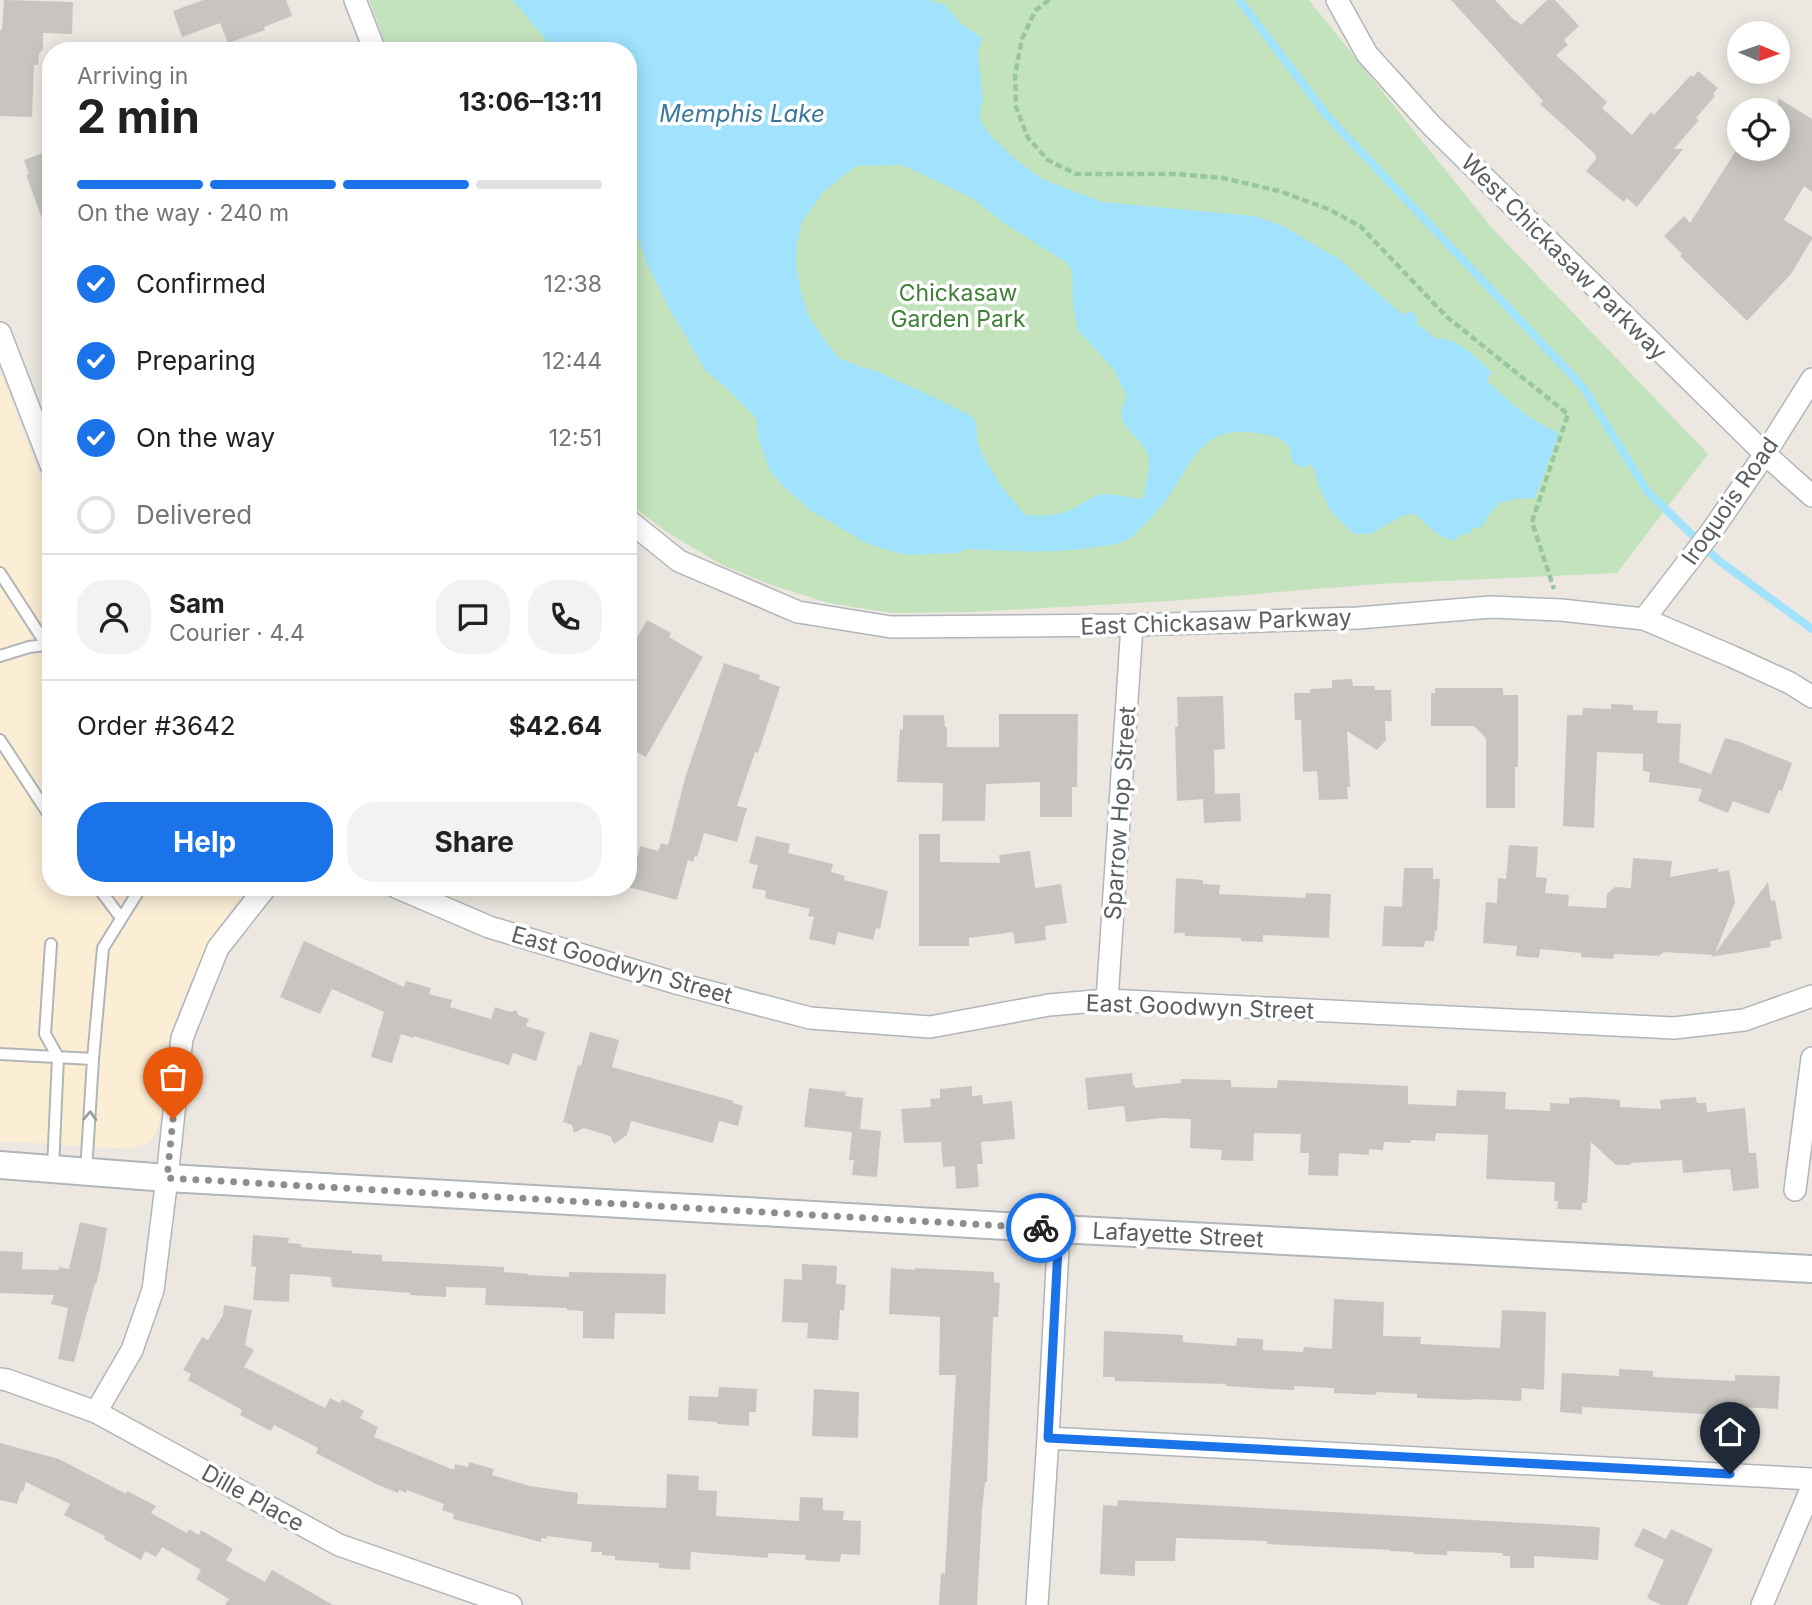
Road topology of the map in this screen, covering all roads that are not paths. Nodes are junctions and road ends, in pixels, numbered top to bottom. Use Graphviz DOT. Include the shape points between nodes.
graph roads {
  1 [pos="355,0"];
  2 [pos="1337,0"];
  3 [pos="371,42"];
  4 [pos="0,333"];
  5 [pos="1812,379"];
  6 [pos="42,442"];
  7 [pos="1765,454"];
  8 [pos="1812,496"];
  9 [pos="637,527"];
  10 [pos="0,573"];
  11 [pos="1643,619"];
  12 [pos="1132,625"];
  13 [pos="42,639"];
  14 [pos="42,648"];
  15 [pos="0,656"];
  16 [pos="1812,696"];
  17 [pos="0,740"];
  18 [pos="42,804"];
  19 [pos="105,896"];
  20 [pos="135,896"];
  21 [pos="259,896"];
  22 [pos="417,896"];
  23 [pos="121,918"];
  24 [pos="51,944"];
  25 [pos="1812,996"];
  26 [pos="1107,1000"];
  27 [pos="0,1054"];
  28 [pos="58,1057"];
  29 [pos="1812,1058"];
  30 [pos="93,1059"];
  31 [pos="0,1165"];
  32 [pos="53,1170"];
  33 [pos="86,1172"];
  34 [pos="167,1178"];
  35 [pos="1795,1190"];
  36 [pos="1059,1229"];
  37 [pos="1812,1269"];
  38 [pos="0,1379"];
  39 [pos="96,1412"];
  40 [pos="1048,1438"];
  41 [pos="1812,1479"];
  42 [pos="1812,1487"];
  43 [pos="511,1605"];
  44 [pos="1037,1605"];
  45 [pos="1762,1605"];
  1 -- 3 [label="street"];
  2 -- 7 [label="street, West Chickasaw Parkway" via="1367,54 1431,125"];
  4 -- 6 [label="street"];
  5 -- 7 [label="street, Iroquois Road"];
  7 -- 8 [label="street, West Chickasaw Parkway"];
  7 -- 11 [label="street, Iroquois Road"];
  9 -- 12 [label="street, East Chickasaw Parkway" via="679,561 799,612 891,627"];
  10 -- 13 [label="lane"];
  11 -- 12 [label="street, East Chickasaw Parkway" via="1491,607 1358,618"];
  11 -- 16 [label="street, East Chickasaw Parkway"];
  12 -- 26 [label="street, Sparrow Hop Street"];
  14 -- 15 [label="lane"];
  17 -- 18 [label="lane"];
  19 -- 23 [label="lane"];
  20 -- 23 [label="lane"];
  21 -- 34 [label="street" via="218,948 181,1038"];
  22 -- 26 [label="street, East Goodwyn Street" via="489,927 810,1018 930,1027 1049,1005"];
  23 -- 30 [label="lane" via="103,948"];
  24 -- 28 [label="lane" via="45,1034"];
  25 -- 26 [label="street, East Goodwyn Street" via="1744,1020 1674,1028"];
  27 -- 28 [label="lane"];
  28 -- 30 [label="lane"];
  28 -- 32 [label="lane"];
  29 -- 35 [label="street"];
  33 -- 30 [label="lane, one-way"];
  31 -- 32 [label="street, Lafayette Street"];
  32 -- 33 [label="street, Lafayette Street"];
  33 -- 34 [label="street, Lafayette Street"];
  34 -- 36 [label="street, Lafayette Street"];
  34 -- 39 [label="street" via="153,1290 132,1350"];
  36 -- 37 [label="street, Lafayette Street"];
  36 -- 40 [label="street"];
  38 -- 39 [label="street, Dille Place"];
  39 -- 43 [label="street, Dille Place" via="339,1545"];
  40 -- 41 [label="street"];
  40 -- 44 [label="street"];
  42 -- 45 [label="street"];
}
